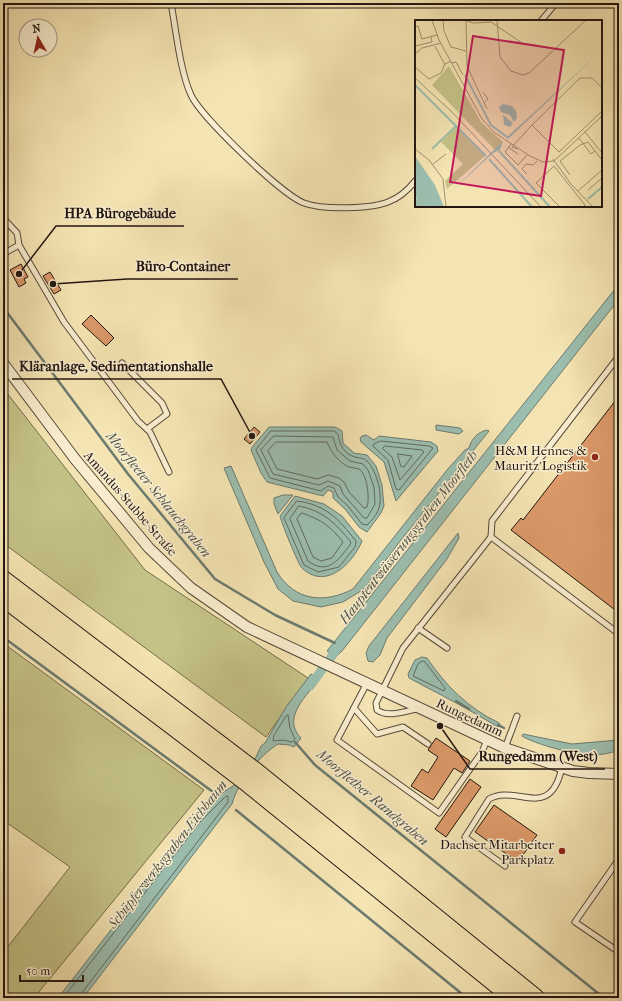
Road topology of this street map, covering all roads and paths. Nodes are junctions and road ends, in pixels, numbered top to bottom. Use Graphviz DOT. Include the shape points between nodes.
graph roads {
  1 [pos="171,3"];
  2 [pos="556,3"];
  3 [pos="542,20"];
  4 [pos="415,181"];
  5 [pos="3,218"];
  6 [pos="19,245"];
  7 [pos="3,254"];
  8 [pos="619,356"];
  9 [pos="3,363"];
  10 [pos="122,363"];
  11 [pos="147,429"];
  12 [pos="169,472"];
  13 [pos="491,536"];
  14 [pos="3,580"];
  15 [pos="3,597"];
  16 [pos="418,628"];
  17 [pos="619,634"];
  18 [pos="447,648"];
  19 [pos="351,674"];
  20 [pos="368,683"];
  21 [pos="382,690"];
  22 [pos="354,708"];
  23 [pos="420,708"];
  24 [pos="517,716"];
  25 [pos="487,740"];
  26 [pos="428,744"];
  27 [pos="505,748"];
  28 [pos="562,767"];
  29 [pos="619,770"];
  30 [pos="246,773"];
  31 [pos="607,773"];
  32 [pos="619,774"];
  33 [pos="619,859"];
  34 [pos="505,866"];
  35 [pos="619,952"];
  36 [pos="514,998"];
  37 [pos="535,998"];
  1 -- 4 [label="lane" via="183,69 191,94 203,113 277,186 292,197 305,204 328,207 372,206 399,196"];
  2 -- 3 [label="lane"];
  5 -- 6 [label="lane" via="17,233"];
  6 -- 7 [label="lane"];
  6 -- 11 [label="lane" via="64,322 138,421"];
  8 -- 13 [label="lane" via="492,521"];
  9 -- 19 [label="street, Amandus-Stubbe-Straße" via="85,471 149,548 191,588 247,627"];
  10 -- 11 [label="lane" via="166,409 167,414"];
  11 -- 12 [label="lane"];
  13 -- 16 [label="lane"];
  13 -- 17 [label="lane"];
  14 -- 30 [label="highway"];
  15 -- 30 [label="highway"];
  16 -- 18 [label="lane"];
  16 -- 21 [label="lane" via="403,648"];
  19 -- 20 [label="street, Rungedamm"];
  20 -- 21 [label="street, Rungedamm"];
  20 -- 22 [label="lane"];
  21 -- 23 [label="street, Rungedamm"];
  21 -- 23 [label="lane" via="376,703 376,709 380,713 391,714"];
  22 -- 25 [label="lane" via="338,740 439,813 482,752"];
  22 -- 26 [label="lane" via="377,734 404,727"];
  23 -- 25 [label="street, Rungedamm"];
  24 -- 27 [label="lane"];
  25 -- 27 [label="street, Rungedamm"];
  27 -- 28 [label="street, Rungedamm"];
  28 -- 31 [label="street, Rungedamm" via="581,772"];
  28 -- 34 [label="lane" via="556,786 540,798 502,795 489,799 465,837"];
  29 -- 31 [label="street, Rungedamm"];
  30 -- 36 [label="highway"];
  30 -- 37 [label="highway"];
  31 -- 32 [label="street, Rungedamm"];
  33 -- 35 [label="lane" via="575,922"];
}
